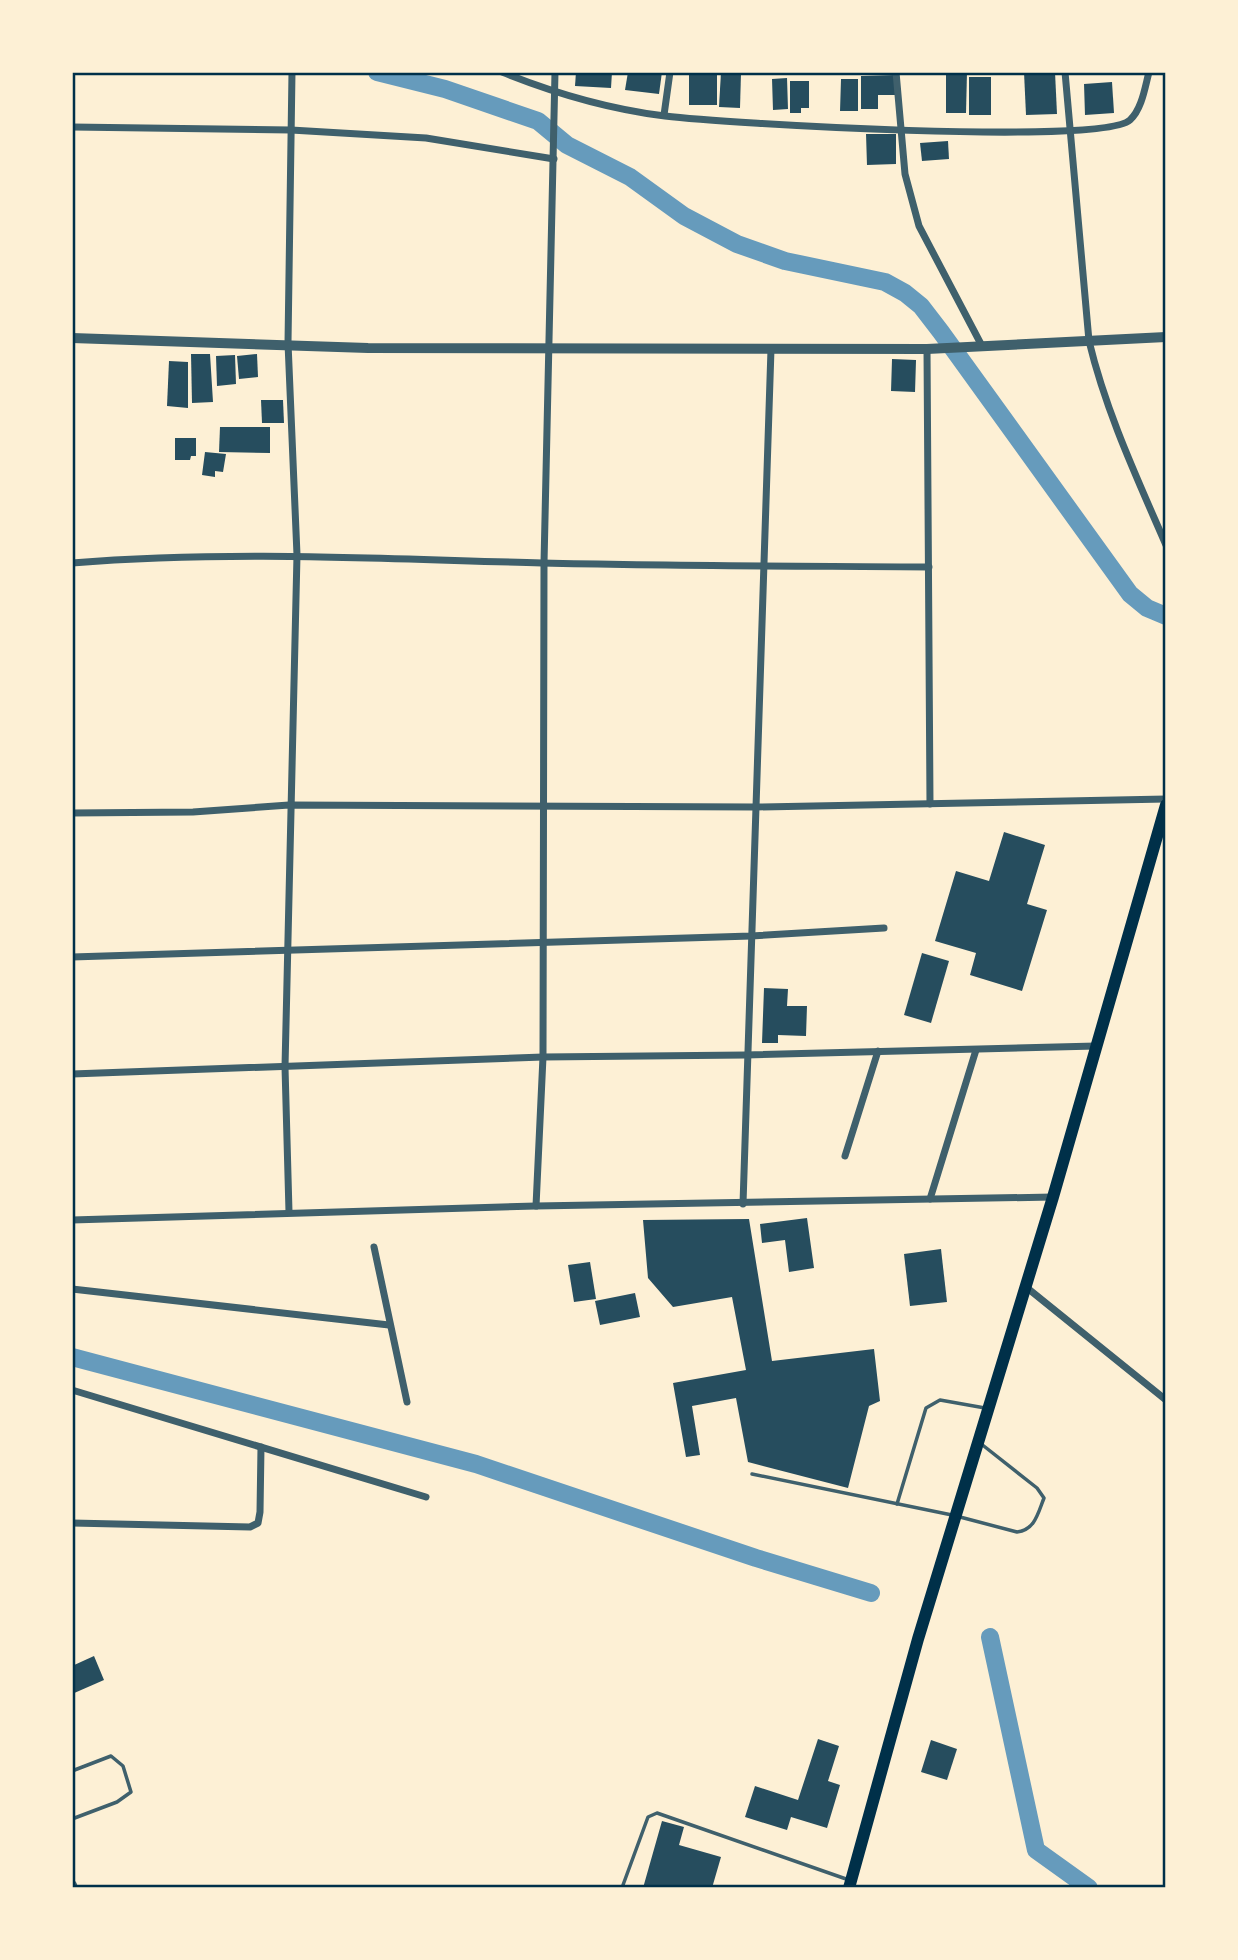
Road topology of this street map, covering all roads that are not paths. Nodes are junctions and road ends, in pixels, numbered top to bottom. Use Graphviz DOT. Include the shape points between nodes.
graph roads {
  1 [pos="292,72"];
  2 [pos="502,72"];
  3 [pos="555,72"];
  4 [pos="670,72"];
  5 [pos="896,72"];
  6 [pos="1065,72"];
  7 [pos="1149,72"];
  8 [pos="554,93"];
  9 [pos="664,116"];
  10 [pos="72,127"];
  11 [pos="291,130"];
  12 [pos="901,131"];
  13 [pos="1071,131"];
  14 [pos="554,155"];
  15 [pos="1166,337"];
  16 [pos="72,338"];
  17 [pos="1089,341"];
  18 [pos="288,343"];
  19 [pos="977,346"];
  20 [pos="551,349"];
  21 [pos="771,349"];
  22 [pos="930,349"];
  23 [pos="1166,545"];
  24 [pos="297,555"];
  25 [pos="72,563"];
  26 [pos="544,563"];
  27 [pos="765,565"];
  28 [pos="929,567"];
  29 [pos="1166,799"];
  30 [pos="289,804"];
  31 [pos="930,804"];
  32 [pos="544,805"];
  33 [pos="1166,805"];
  34 [pos="756,807"];
  35 [pos="72,813"];
  36 [pos="884,928"];
  37 [pos="751,936"];
  38 [pos="544,940"];
  39 [pos="287,951"];
  40 [pos="72,957"];
  41 [pos="1096,1046"];
  42 [pos="976,1050"];
  43 [pos="878,1051"];
  44 [pos="746,1055"];
  45 [pos="543,1057"];
  46 [pos="285,1067"];
  47 [pos="72,1074"];
  48 [pos="845,1156"];
  49 [pos="1054,1197"];
  50 [pos="930,1199"];
  51 [pos="743,1204"];
  52 [pos="536,1206"];
  53 [pos="289,1212"];
  54 [pos="72,1220"];
  55 [pos="373,1247"];
  56 [pos="1026,1287"];
  57 [pos="72,1289"];
  58 [pos="389,1325"];
  59 [pos="72,1390"];
  60 [pos="1166,1400"];
  61 [pos="407,1402"];
  62 [pos="989,1409"];
  63 [pos="979,1442"];
  64 [pos="261,1447"];
  65 [pos="752,1474"];
  66 [pos="426,1497"];
  67 [pos="897,1504"];
  68 [pos="956,1516"];
  69 [pos="72,1523"];
  70 [pos="72,1770"];
  71 [pos="72,1818"];
  72 [pos="850,1885"];
  73 [pos="625,1888"];
  1 -- 11 [label="street"];
  2 -- 8 [label="street"];
  3 -- 8 [label="street"];
  4 -- 9 [label="street"];
  5 -- 12 [label="street"];
  6 -- 13 [label="street"];
  7 -- 13 [label="street" via="1129,121 1113,128"];
  8 -- 9 [label="street"];
  8 -- 14 [label="street"];
  9 -- 12 [label="street"];
  10 -- 11 [label="street"];
  11 -- 14 [label="street" via="426,138"];
  11 -- 18 [label="street"];
  12 -- 13 [label="street"];
  12 -- 19 [label="street" via="905,174 919,226"];
  13 -- 17 [label="street"];
  14 -- 20 [label="street"];
  15 -- 17 [label="street"];
  16 -- 18 [label="street"];
  17 -- 19 [label="street"];
  17 -- 23 [label="street" via="1113,422"];
  18 -- 20 [label="street"];
  18 -- 24 [label="street"];
  19 -- 22 [label="street"];
  20 -- 21 [label="street"];
  20 -- 26 [label="street"];
  21 -- 22 [label="street"];
  21 -- 27 [label="street"];
  22 -- 28 [label="street"];
  24 -- 25 [label="street" via="162,556"];
  24 -- 26 [label="street"];
  24 -- 30 [label="street"];
  26 -- 27 [label="street"];
  26 -- 32 [label="street"];
  27 -- 28 [label="street"];
  27 -- 34 [label="street"];
  28 -- 31 [label="street"];
  29 -- 31 [label="street"];
  30 -- 32 [label="street"];
  30 -- 35 [label="street" via="193,813"];
  30 -- 39 [label="street"];
  31 -- 34 [label="street"];
  32 -- 34 [label="street"];
  32 -- 38 [label="street"];
  33 -- 41 [label="main road"];
  34 -- 37 [label="street"];
  36 -- 37 [label="street"];
  37 -- 38 [label="street"];
  37 -- 44 [label="street"];
  38 -- 39 [label="street"];
  38 -- 45 [label="street"];
  39 -- 40 [label="street"];
  39 -- 46 [label="street"];
  41 -- 42 [label="street"];
  41 -- 49 [label="main road"];
  42 -- 43 [label="street"];
  42 -- 50 [label="street"];
  43 -- 44 [label="street"];
  43 -- 48 [label="street"];
  44 -- 45 [label="street"];
  44 -- 51 [label="street"];
  45 -- 46 [label="street"];
  45 -- 52 [label="street"];
  46 -- 47 [label="street"];
  46 -- 53 [label="street"];
  49 -- 50 [label="street"];
  49 -- 56 [label="main road"];
  50 -- 51 [label="street"];
  51 -- 52 [label="street"];
  52 -- 53 [label="street"];
  53 -- 54 [label="street"];
  55 -- 58 [label="street"];
  56 -- 60 [label="street"];
  56 -- 62 [label="main road"];
  57 -- 58 [label="street"];
  58 -- 61 [label="street"];
  59 -- 64 [label="street"];
  62 -- 63 [label="main road"];
  62 -- 67 [label="lane" via="940,1400 930,1403"];
  63 -- 68 [label="main road"];
  63 -- 68 [label="lane" via="1044,1498 1026,1531"];
  64 -- 66 [label="street"];
  64 -- 69 [label="street" via="260,1512 258,1522 250,1527"];
  65 -- 67 [label="lane"];
  67 -- 68 [label="lane"];
  68 -- 72 [label="main road"];
  70 -- 71 [label="lane" via="111,1756 123,1766 131,1792 117,1802"];
  72 -- 73 [label="lane" via="657,1814 648,1817"];
}
